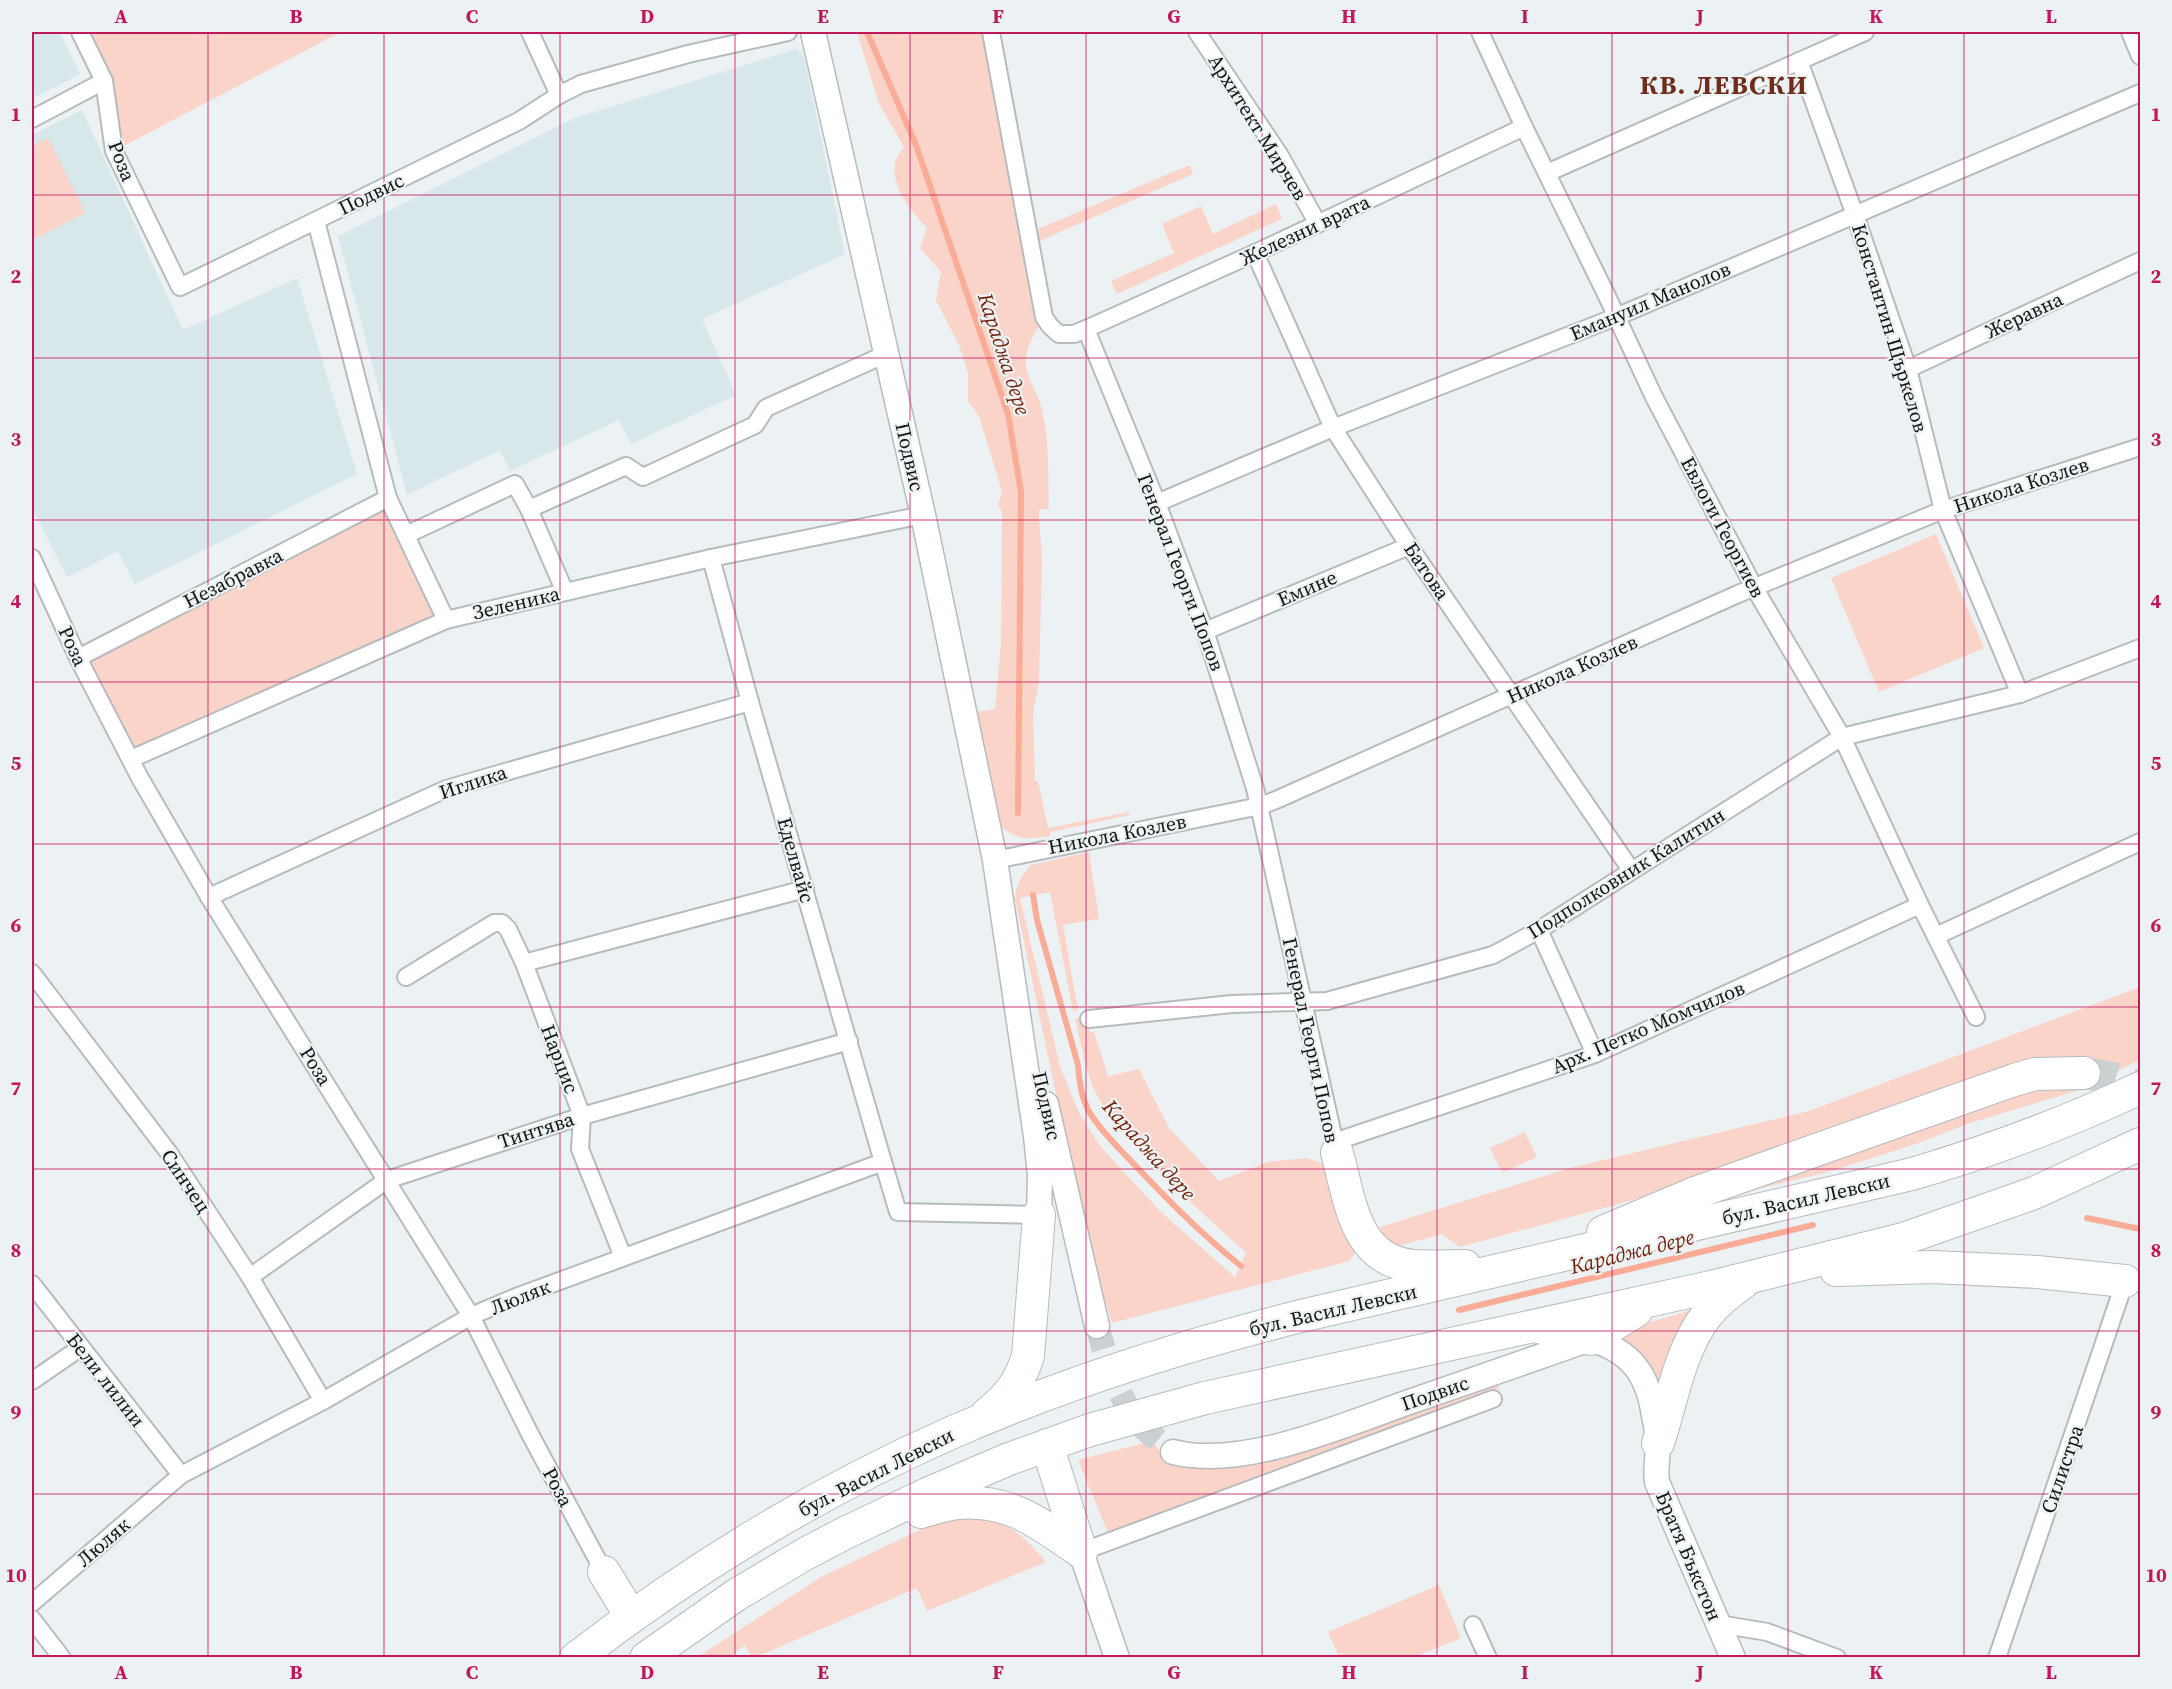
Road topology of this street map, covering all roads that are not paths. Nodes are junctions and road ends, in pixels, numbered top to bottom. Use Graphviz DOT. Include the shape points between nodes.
graph roads {
  1 [pos="80,32"];
  2 [pos="530,32"];
  3 [pos="788,32"];
  4 [pos="813,32"];
  5 [pos="991,32"];
  6 [pos="1197,32"];
  7 [pos="1480,32"];
  8 [pos="1865,32"];
  9 [pos="2130,32"];
  10 [pos="2140,56"];
  11 [pos="1799,61"];
  12 [pos="104,81"];
  13 [pos="2140,93"];
  14 [pos="559,94"];
  15 [pos="32,118"];
  16 [pos="1524,127"];
  17 [pos="1547,173"];
  18 [pos="1855,215"];
  19 [pos="316,221"];
  20 [pos="1318,224"];
  21 [pos="1255,254"];
  22 [pos="2140,261"];
  23 [pos="180,287"];
  24 [pos="1616,317"];
  25 [pos="1086,329"];
  26 [pos="886,354"];
  27 [pos="1908,369"];
  28 [pos="1333,428"];
  29 [pos="2140,447"];
  30 [pos="388,498"];
  31 [pos="1158,503"];
  32 [pos="529,509"];
  33 [pos="1943,510"];
  34 [pos="923,515"];
  35 [pos="406,535"];
  36 [pos="1409,546"];
  37 [pos="32,558"];
  38 [pos="711,558"];
  39 [pos="1755,589"];
  40 [pos="565,592"];
  41 [pos="446,620"];
  42 [pos="1205,630"];
  43 [pos="2140,648"];
  44 [pos="78,658"];
  45 [pos="2020,694"];
  46 [pos="1512,695"];
  47 [pos="750,702"];
  48 [pos="1842,737"];
  49 [pos="131,759"];
  50 [pos="1260,806"];
  51 [pos="2140,842"];
  52 [pos="1003,858"];
  53 [pos="1631,870"];
  54 [pos="1000,885"];
  55 [pos="805,889"];
  56 [pos="209,897"];
  57 [pos="1920,905"];
  58 [pos="1539,930"];
  59 [pos="1936,936"];
  60 [pos="524,963"];
  61 [pos="32,976"];
  62 [pos="406,977"];
  63 [pos="1303,1001"];
  64 [pos="1976,1017"];
  65 [pos="1089,1019"];
  66 [pos="849,1041"];
  67 [pos="1595,1054"];
  68 [pos="2084,1072"];
  69 [pos="2140,1088"];
  70 [pos="582,1116"];
  71 [pos="2140,1144"];
  72 [pos="1335,1148"];
  73 [pos="883,1162"];
  74 [pos="387,1180"];
  75 [pos="1039,1215"];
  76 [pos="623,1257"];
  77 [pos="1527,1264"];
  78 [pos="1762,1275"];
  79 [pos="250,1277"];
  80 [pos="2133,1282"];
  81 [pos="32,1284"];
  82 [pos="1656,1298"];
  83 [pos="471,1316"];
  84 [pos="1097,1326"];
  85 [pos="1529,1326"];
  86 [pos="1590,1339"];
  87 [pos="80,1348"];
  88 [pos="32,1381"];
  89 [pos="1493,1399"];
  90 [pos="323,1401"];
  91 [pos="977,1422"];
  92 [pos="1658,1443"];
  93 [pos="1047,1445"];
  94 [pos="1173,1452"];
  95 [pos="181,1476"];
  96 [pos="845,1533"];
  97 [pos="1081,1552"];
  98 [pos="604,1572"];
  99 [pos="32,1604"];
  100 [pos="631,1616"];
  101 [pos="32,1619"];
  102 [pos="1719,1624"];
  103 [pos="1473,1625"];
  104 [pos="657,1654"];
  105 [pos="62,1658"];
  106 [pos="576,1658"];
  107 [pos="1117,1658"];
  108 [pos="1488,1658"];
  109 [pos="1733,1658"];
  110 [pos="1837,1658"];
  111 [pos="1997,1658"];
  1 -- 12 [label="street, Роза"];
  2 -- 14 [label="street"];
  3 -- 14 [label="street, Подвис" via="688,54 580,84"];
  4 -- 26 [label="street, Подвис"];
  5 -- 25 [label="street" via="1044,317 1059,334"];
  6 -- 20 [label="street, Архитект Мирчев" via="1279,154"];
  7 -- 16 [label="street, Евлоги Георгиев"];
  8 -- 11 [label="street"];
  9 -- 10 [label="street"];
  11 -- 17 [label="street"];
  11 -- 18 [label="street, Константин Щъркелов"];
  12 -- 15 [label="street"];
  12 -- 23 [label="street, Роза" via="114,152"];
  13 -- 18 [label="street, Емануил Манолов"];
  14 -- 19 [label="street, Подвис" via="519,121"];
  16 -- 17 [label="street, Евлоги Георгиев"];
  16 -- 20 [label="street, Железни врата"];
  17 -- 24 [label="street, Евлоги Георгиев"];
  18 -- 24 [label="street, Емануил Манолов"];
  18 -- 27 [label="street, Константин Щъркелов"];
  19 -- 23 [label="street, Подвис"];
  19 -- 30 [label="street"];
  20 -- 21 [label="street, Железни врата"];
  21 -- 25 [label="street, Железни врата"];
  21 -- 28 [label="street, Батова"];
  22 -- 27 [label="street, Жеравна"];
  24 -- 28 [label="street, Емануил Манолов"];
  24 -- 39 [label="street, Евлоги Георгиев"];
  25 -- 31 [label="street, Генерал Георги Попов"];
  26 -- 32 [label="street" via="766,408 755,425 643,477 626,466"];
  26 -- 34 [label="street, Подвис"];
  27 -- 33 [label="street, Константин Щъркелов"];
  28 -- 31 [label="street, Емануил Манолов"];
  28 -- 36 [label="street, Батова"];
  29 -- 33 [label="street, Никола Козлев"];
  30 -- 35 [label="street"];
  30 -- 44 [label="street, Незабравка"];
  31 -- 42 [label="street, Генерал Георги Попов"];
  32 -- 35 [label="street" via="515,484"];
  32 -- 40 [label="street"];
  33 -- 39 [label="street, Никола Козлев"];
  33 -- 45 [label="street, Константин Щъркелов"];
  34 -- 38 [label="street, Зеленика"];
  34 -- 52 [label="street, Подвис"];
  35 -- 41 [label="street"];
  36 -- 42 [label="street, Емине"];
  36 -- 46 [label="street, Батова"];
  37 -- 44 [label="street, Роза"];
  38 -- 40 [label="street, Зеленика"];
  38 -- 47 [label="street, Еделвайс"];
  39 -- 46 [label="street, Никола Козлев"];
  39 -- 48 [label="street, Евлоги Георгиев"];
  40 -- 41 [label="street, Зеленика"];
  41 -- 49 [label="street, Зеленика"];
  42 -- 50 [label="street, Генерал Георги Попов"];
  43 -- 45 [label="street, Подполковник Калитин"];
  44 -- 49 [label="street, Роза"];
  45 -- 48 [label="street, Подполковник Калитин"];
  46 -- 50 [label="street, Никола Козлев"];
  46 -- 53 [label="street, Батова"];
  47 -- 55 [label="street, Еделвайс"];
  47 -- 56 [label="street, Иглика" via="446,789"];
  48 -- 53 [label="street, Подполковник Калитин"];
  48 -- 57 [label="street, Евлоги Георгиев"];
  49 -- 56 [label="street, Роза"];
  50 -- 52 [label="street, Никола Козлев"];
  50 -- 63 [label="street, Генерал Георги Попов"];
  51 -- 59 [label="street"];
  52 -- 54 [label="street, Подвис"];
  53 -- 58 [label="street, Подполковник Калитин"];
  54 -- 75 [label="street, Подвис" via="1036,1136"];
  54 -- 84 [label="street, Подвис"];
  55 -- 60 [label="street"];
  55 -- 66 [label="street, Еделвайс"];
  56 -- 74 [label="street, Роза"];
  57 -- 59 [label="street, Евлоги Георгиев"];
  57 -- 67 [label="street, Арх. Петко Момчилов"];
  58 -- 63 [label="street, Подполковник Калитин" via="1480,959 1327,1001"];
  58 -- 67 [label="street"];
  59 -- 64 [label="street, Евлоги Георгиев"];
  60 -- 62 [label="street, Нарцис" via="508,929 502,923 494,923"];
  60 -- 70 [label="street, Нарцис"];
  61 -- 79 [label="street, Синчец" via="169,1153"];
  63 -- 65 [label="street, Подполковник Калитин"];
  63 -- 72 [label="street, Генерал Георги Попов"];
  66 -- 70 [label="street, Тинтява"];
  66 -- 73 [label="street, Еделвайс"];
  67 -- 72 [label="street, Арх. Петко Момчилов"];
  68 -- 77 [label="highway" via="2035,1074 2014,1080 1670,1202"];
  69 -- 77 [label="highway, бул. Васил Левски" via="2047,1129 1940,1165"];
  70 -- 74 [label="street, Тинтява"];
  70 -- 76 [label="street, Нарцис" via="580,1149"];
  71 -- 78 [label="highway, бул. Васил Левски" via="2073,1177 1993,1209 1903,1239"];
  72 -- 77 [label="highway" via="1361,1232 1372,1249 1383,1256 1413,1266"];
  73 -- 75 [label="street" via="898,1212"];
  73 -- 76 [label="street, Люляк"];
  74 -- 79 [label="street, Тинтява"];
  74 -- 83 [label="street, Роза"];
  75 -- 91 [label="highway" via="1028,1356 1022,1374 1006,1398"];
  76 -- 83 [label="street, Люляк"];
  77 -- 91 [label="highway, бул. Васил Левски" via="1215,1338"];
  78 -- 80 [label="highway" via="1933,1267"];
  78 -- 82 [label="highway, бул. Васил Левски"];
  78 -- 92 [label="highway" via="1715,1306 1698,1329 1678,1374"];
  79 -- 90 [label="street, Синчец"];
  80 -- 111 [label="street, Силистра"];
  81 -- 87 [label="street, Бели лилии"];
  82 -- 85 [label="highway, бул. Васил Левски"];
  82 -- 86 [label="highway"];
  83 -- 90 [label="street, Люляк"];
  83 -- 98 [label="street, Роза"];
  85 -- 86 [label="highway"];
  85 -- 93 [label="highway, бул. Васил Левски" via="1193,1401"];
  86 -- 92 [label="street, Братя Бъкстон" via="1618,1350 1635,1365 1652,1400"];
  86 -- 94 [label="street, Подвис" via="1282,1444 1211,1457"];
  87 -- 88 [label="street"];
  87 -- 95 [label="street, Бели лилии"];
  89 -- 97 [label="street"];
  90 -- 95 [label="street, Люляк"];
  91 -- 100 [label="highway, бул. Васил Левски" via="809,1505"];
  92 -- 102 [label="street, Братя Бъкстон" via="1657,1482"];
  93 -- 96 [label="highway, бул. Васил Левски" via="927,1494"];
  93 -- 97 [label="highway"];
  95 -- 99 [label="street, Люляк"];
  96 -- 97 [label="highway" via="956,1503 992,1503 1023,1514"];
  96 -- 104 [label="highway, бул. Васил Левски" via="768,1575"];
  97 -- 107 [label="street"];
  98 -- 100 [label="highway"];
  100 -- 106 [label="highway, бул. Васил Левски"];
  101 -- 105 [label="street"];
  102 -- 109 [label="street, Братя Бъкстон"];
  102 -- 110 [label="street" via="1767,1632"];
  103 -- 108 [label="street"];
}
